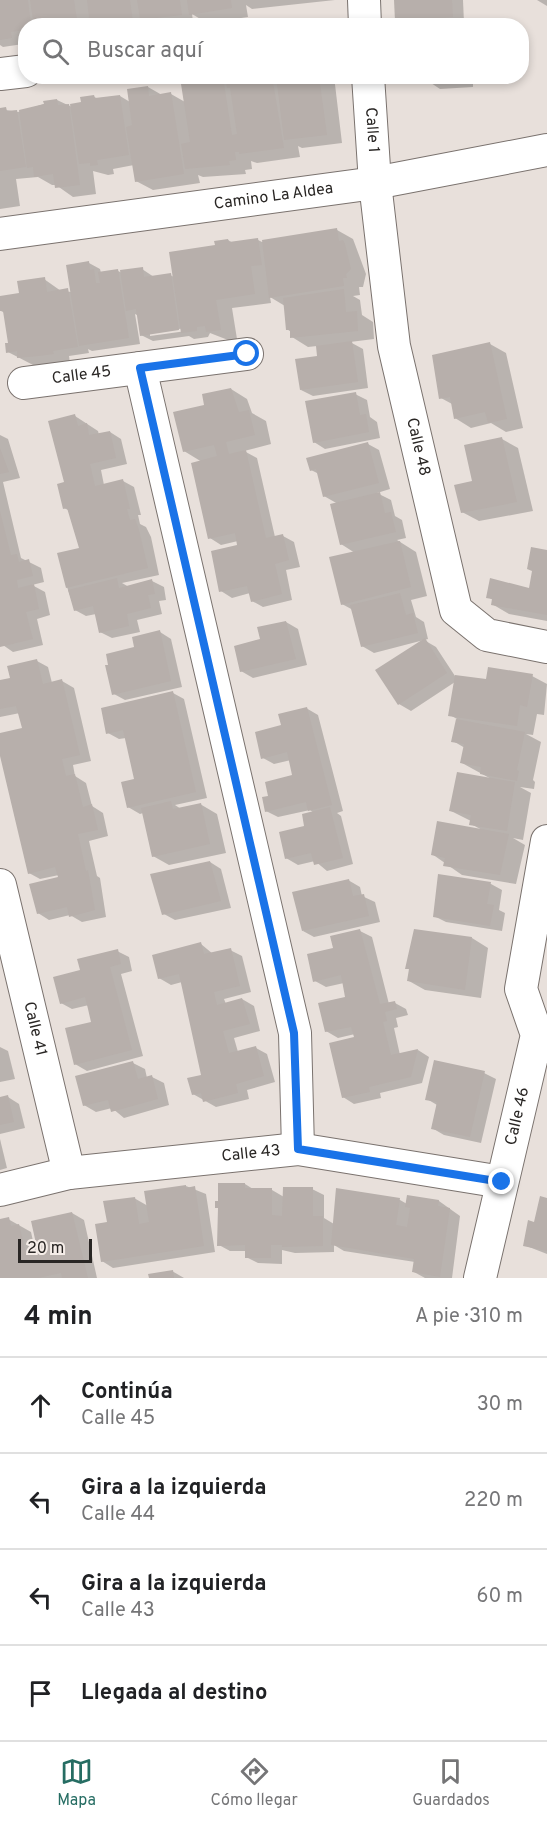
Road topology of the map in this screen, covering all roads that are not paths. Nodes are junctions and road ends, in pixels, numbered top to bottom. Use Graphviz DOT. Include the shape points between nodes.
graph roads {
  1 [pos="18,72"];
  2 [pos="0,74"];
  3 [pos="369,84"];
  4 [pos="547,150"];
  5 [pos="375,183"];
  6 [pos="0,234"];
  7 [pos="247,354"];
  8 [pos="140,368"];
  9 [pos="24,383"];
  10 [pos="547,647"];
  11 [pos="547,841"];
  12 [pos="0,885"];
  13 [pos="4,919"];
  14 [pos="298,1149"];
  15 [pos="69,1173"];
  16 [pos="502,1182"];
  17 [pos="0,1190"];
  18 [pos="480,1278"];
  1 -- 2 [label="street"];
  3 -- 5 [label="street, Calle 1"];
  4 -- 5 [label="street, Camino La Aldea"];
  5 -- 6 [label="street, Camino La Aldea"];
  5 -- 10 [label="street, Calle 48" via="394,346 456,610 487,635"];
  7 -- 8 [label="street, Calle 45"];
  8 -- 9 [label="street, Calle 45"];
  8 -- 14 [label="street" via="294,1033"];
  11 -- 16 [label="street, Calle 46" via="521,989 537,1035"];
  12 -- 13 [label="street, Calle 41"];
  13 -- 15 [label="street, Calle 41"];
  14 -- 15 [label="street, Calle 43"];
  14 -- 16 [label="street, Calle 43"];
  15 -- 17 [label="street, Calle 43"];
  16 -- 18 [label="street, Calle 46"];
}
